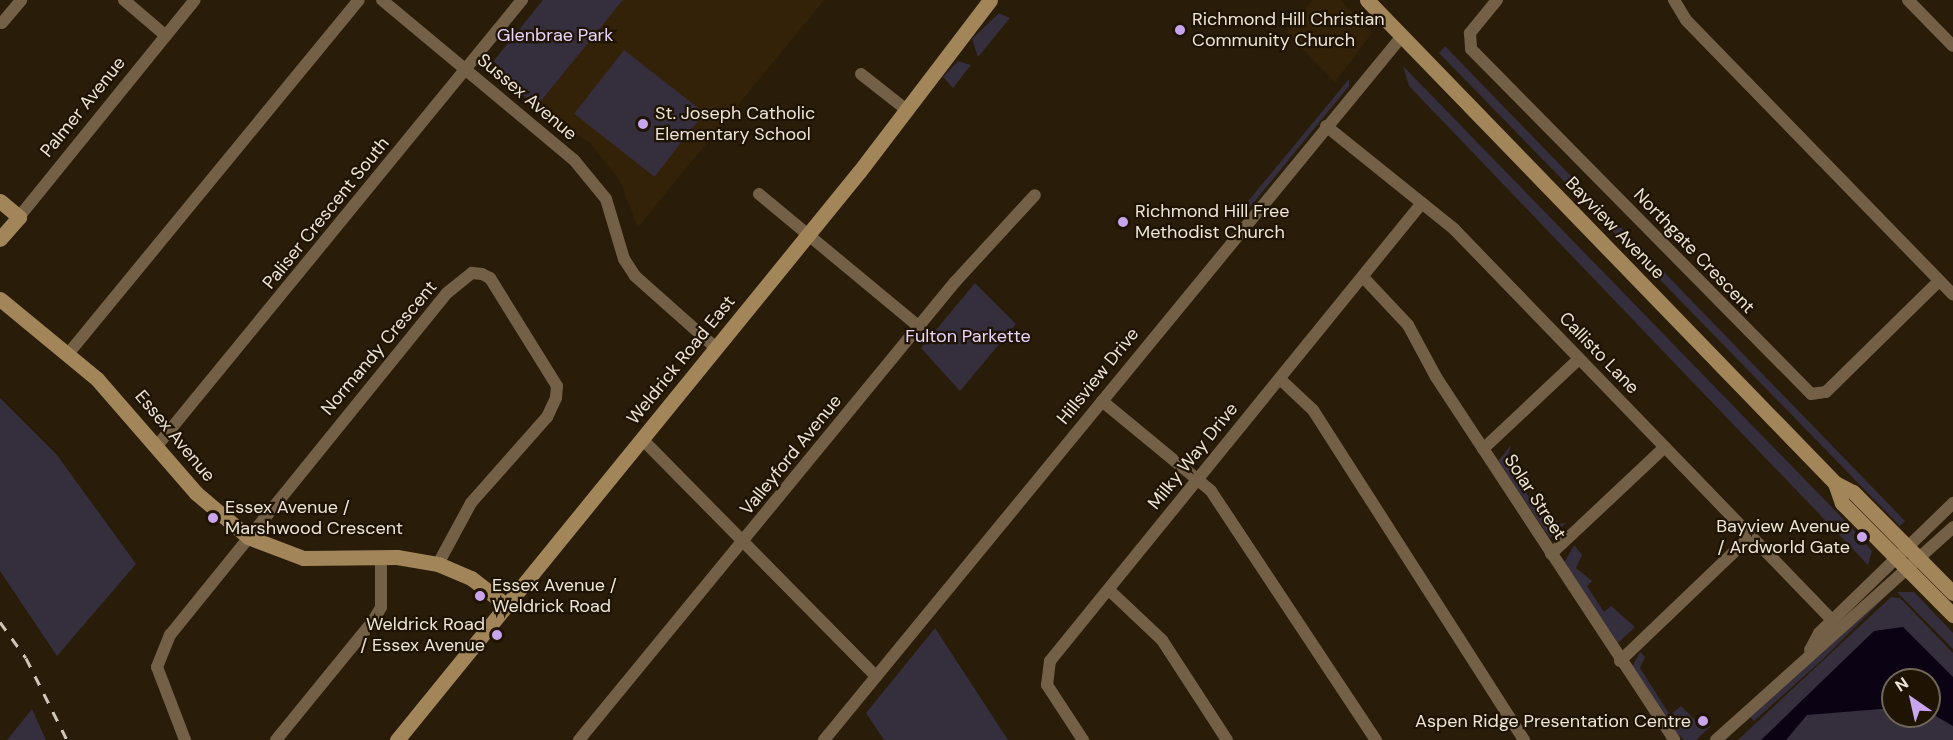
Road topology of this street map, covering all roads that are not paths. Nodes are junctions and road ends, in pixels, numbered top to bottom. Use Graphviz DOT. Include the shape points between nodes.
graph roads {
  1 [pos="21,0"];
  2 [pos="124,0"];
  3 [pos="195,0"];
  4 [pos="359,0"];
  5 [pos="382,0"];
  6 [pos="522,0"];
  7 [pos="990,0"];
  8 [pos="1367,0"];
  9 [pos="1497,0"];
  10 [pos="1674,0"];
  11 [pos="1908,0"];
  12 [pos="2,24"];
  13 [pos="166,36"];
  14 [pos="1402,36"];
  15 [pos="1953,46"];
  16 [pos="466,69"];
  17 [pos="861,74"];
  18 [pos="908,111"];
  19 [pos="1326,126"];
  20 [pos="759,194"];
  21 [pos="1035,195"];
  22 [pos="0,201"];
  23 [pos="1422,203"];
  24 [pos="19,217"];
  25 [pos="809,234"];
  26 [pos="0,238"];
  27 [pos="1363,277"];
  28 [pos="1939,281"];
  29 [pos="1953,295"];
  30 [pos="0,299"];
  31 [pos="918,326"];
  32 [pos="716,348"];
  33 [pos="68,354"];
  34 [pos="1579,359"];
  35 [pos="1280,379"];
  36 [pos="1101,401"];
  37 [pos="642,439"];
  38 [pos="156,447"];
  39 [pos="1665,447"];
  40 [pos="1483,449"];
  41 [pos="1198,478"];
  42 [pos="1835,483"];
  43 [pos="1953,502"];
  44 [pos="1953,527"];
  45 [pos="1751,536"];
  46 [pos="248,537"];
  47 [pos="743,543"];
  48 [pos="1907,546"];
  49 [pos="1551,554"];
  50 [pos="381,558"];
  51 [pos="1895,558"];
  52 [pos="1921,560"];
  53 [pos="438,564"];
  54 [pos="1907,570"];
  55 [pos="1109,590"];
  56 [pos="1953,593"];
  57 [pos="506,605"];
  58 [pos="1953,615"];
  59 [pos="1832,620"];
  60 [pos="1810,650"];
  61 [pos="1620,661"];
  62 [pos="876,676"];
  63 [pos="185,740"];
  64 [pos="276,740"];
  65 [pos="397,740"];
  66 [pos="579,740"];
  67 [pos="824,740"];
  68 [pos="1083,740"];
  69 [pos="1227,740"];
  70 [pos="1376,740"];
  71 [pos="1524,740"];
  72 [pos="1674,740"];
  73 [pos="1716,740"];
  1 -- 12 [label="street"];
  2 -- 13 [label="street"];
  3 -- 13 [label="street, Palmer Avenue"];
  4 -- 33 [label="street"];
  5 -- 16 [label="street, Sussex Avenue"];
  6 -- 16 [label="street, Paliser Crescent South"];
  7 -- 18 [label="street, Weldrick Road East"];
  8 -- 14 [label="street, Bayview Avenue"];
  9 -- 28 [label="street, Northgate Crescent" via="1470,33 1471,49 1811,394 1826,392"];
  10 -- 28 [label="street" via="1686,20"];
  11 -- 15 [label="street"];
  13 -- 24 [label="street, Palmer Avenue"];
  14 -- 19 [label="street, Hillsview Drive"];
  14 -- 42 [label="street, Bayview Avenue"];
  16 -- 32 [label="street, Sussex Avenue" via="574,160 606,199 624,259 635,276"];
  16 -- 38 [label="street, Paliser Crescent South"];
  17 -- 18 [label="street"];
  18 -- 25 [label="street, Weldrick Road East"];
  19 -- 23 [label="street, Callisto Lane"];
  19 -- 36 [label="street, Hillsview Drive"];
  20 -- 25 [label="street"];
  21 -- 31 [label="street, Valleyford Avenue"];
  22 -- 24 [label="street"];
  23 -- 27 [label="street, Milky Way Drive"];
  23 -- 34 [label="street, Callisto Lane" via="1454,229"];
  24 -- 26 [label="street, Palmer Avenue"];
  25 -- 31 [label="street"];
  25 -- 32 [label="street, Weldrick Road East"];
  27 -- 35 [label="street, Milky Way Drive"];
  27 -- 40 [label="street, Solar Street" via="1408,325"];
  28 -- 29 [label="street"];
  30 -- 33 [label="street, Essex Avenue"];
  31 -- 47 [label="street, Valleyford Avenue"];
  32 -- 37 [label="street, Weldrick Road East"];
  33 -- 38 [label="street, Essex Avenue" via="118,399"];
  34 -- 39 [label="street, Callisto Lane"];
  34 -- 40 [label="street"];
  35 -- 41 [label="street, Milky Way Drive"];
  35 -- 71 [label="street" via="1313,410"];
  36 -- 41 [label="street"];
  36 -- 62 [label="street, Hillsview Drive"];
  37 -- 47 [label="street"];
  37 -- 57 [label="street, Weldrick Road East"];
  38 -- 46 [label="street, Essex Avenue" via="195,493"];
  39 -- 45 [label="street, Callisto Lane"];
  39 -- 49 [label="street"];
  40 -- 49 [label="street, Solar Street"];
  41 -- 55 [label="street, Milky Way Drive"];
  41 -- 70 [label="street" via="1234,521"];
  42 -- 48 [label="street, Bayview Avenue" via="1853,492"];
  42 -- 51 [label="street, Bayview Avenue" via="1842,503"];
  43 -- 48 [label="street"];
  44 -- 52 [label="street"];
  45 -- 59 [label="street, Callisto Lane"];
  45 -- 61 [label="street"];
  46 -- 50 [label="street, Essex Avenue" via="303,558"];
  46 -- 53 [label="street, Normandy Crescent" via="447,293 472,273 482,274 490,278 557,386 556,398 547,417 471,503"];
  46 -- 63 [label="street" via="160,650 157,668 162,687"];
  47 -- 62 [label="street"];
  47 -- 66 [label="street, Valleyford Avenue"];
  48 -- 51 [label="street"];
  48 -- 52 [label="street, Bayview Avenue"];
  49 -- 61 [label="street, Solar Street"];
  50 -- 53 [label="street, Essex Avenue"];
  50 -- 64 [label="street" via="381,607 374,621"];
  51 -- 54 [label="street, Bayview Avenue"];
  51 -- 59 [label="street"];
  52 -- 54 [label="street"];
  52 -- 56 [label="street, Bayview Avenue"];
  53 -- 57 [label="street, Essex Avenue" via="471,578"];
  54 -- 58 [label="street, Bayview Avenue"];
  54 -- 60 [label="street" via="1830,640"];
  55 -- 68 [label="street, Milky Way Drive" via="1044,676"];
  55 -- 69 [label="street" via="1162,640"];
  57 -- 65 [label="street, Weldrick Road East"];
  59 -- 60 [label="street"];
  60 -- 73 [label="street"];
  61 -- 72 [label="street, Solar Street"];
  62 -- 67 [label="street, Hillsview Drive"];
}
